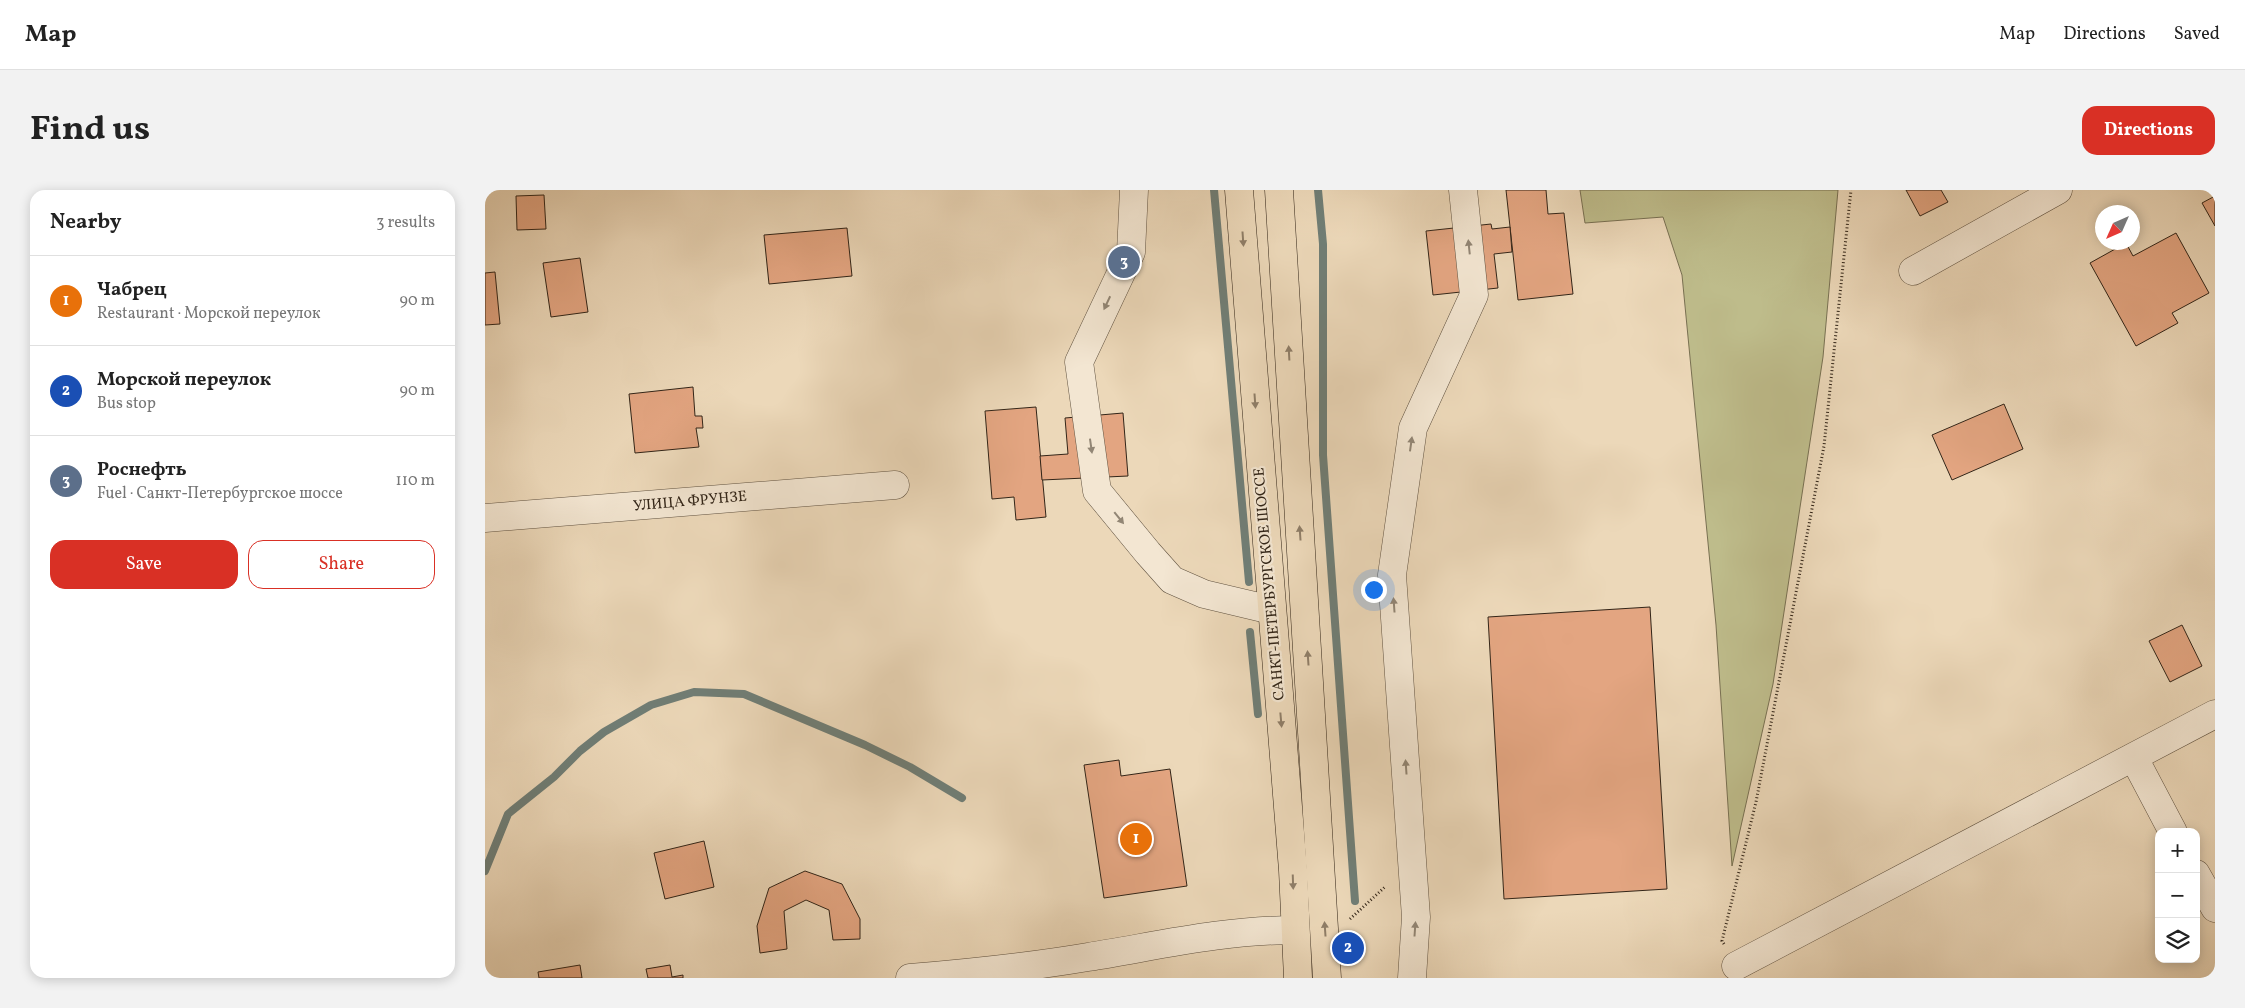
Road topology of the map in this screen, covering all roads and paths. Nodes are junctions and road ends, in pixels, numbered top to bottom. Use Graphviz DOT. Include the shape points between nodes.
graph roads {
  1 [pos="1134,190"];
  2 [pos="1239,190"];
  3 [pos="1279,190"];
  4 [pos="1463,190"];
  5 [pos="1851,190"];
  6 [pos="2058,190"];
  7 [pos="1913,270"];
  8 [pos="895,485"];
  9 [pos="485,518"];
  10 [pos="1271,610"];
  11 [pos="2215,714"];
  12 [pos="2134,758"];
  13 [pos="2171,828"];
  14 [pos="1412,858"];
  15 [pos="2200,881"];
  16 [pos="2215,908"];
  17 [pos="1345,923"];
  18 [pos="1295,930"];
  19 [pos="1736,966"];
  20 [pos="910,978"];
  21 [pos="1298,978"];
  22 [pos="1327,978"];
  23 [pos="1412,978"];
  1 -- 10 [label="street, one-way" via="1131,252 1079,362 1097,491 1173,580 1204,594"];
  2 -- 10 [label="main road, САНКТ-ПЕТЕРБУРГСКОЕ ШОССЕ, one-way"];
  22 -- 3 [label="main road, САНКТ-ПЕТЕРБУРГСКОЕ ШОССЕ, one-way"];
  14 -- 4 [label="street, one-way" via="1392,575 1413,428 1475,295"];
  5 -- 19 [label="path" via="1824,446 1756,802 1722,941"];
  6 -- 7 [label="street"];
  8 -- 9 [label="street, УЛИЦА ФРУНЗЕ"];
  10 -- 18 [label="main road, САНКТ-ПЕТЕРБУРГСКОЕ ШОССЕ, one-way"];
  11 -- 12 [label="street"];
  12 -- 13 [label="street"];
  12 -- 19 [label="street"];
  14 -- 17 [label="path"];
  23 -- 14 [label="street, one-way" via="1416,917"];
  15 -- 16 [label="street"];
  18 -- 20 [label="street" via="1200,936 1078,959 986,972"];
  18 -- 21 [label="main road, САНКТ-ПЕТЕРБУРГСКОЕ ШОССЕ"];
}
